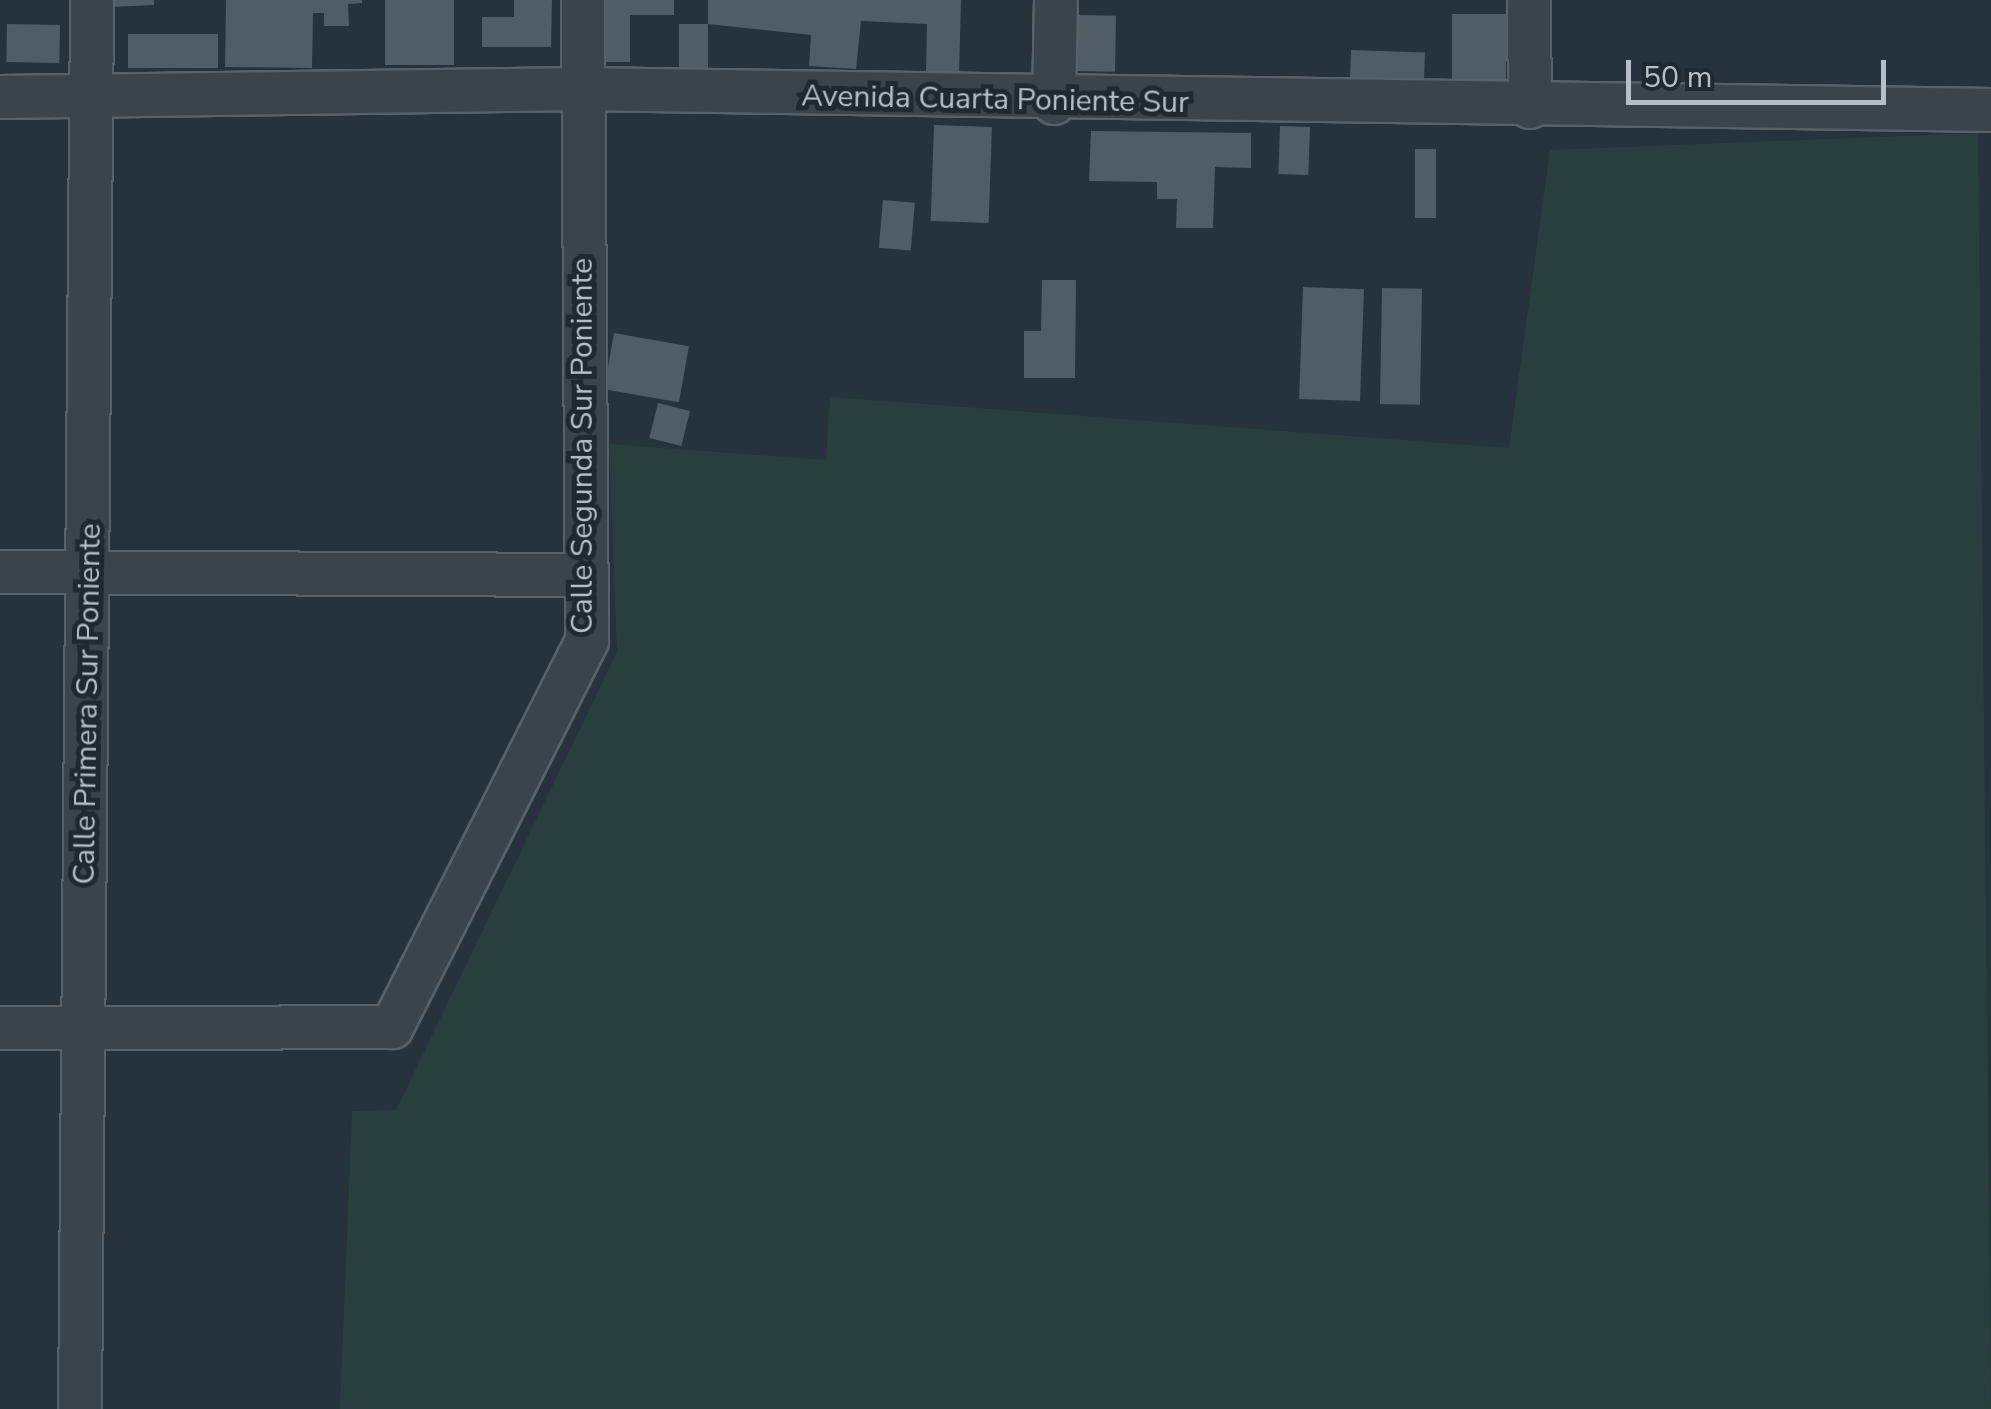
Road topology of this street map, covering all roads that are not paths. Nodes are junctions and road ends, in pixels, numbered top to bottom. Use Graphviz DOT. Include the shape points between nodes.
graph roads {
  1 [pos="92,0"];
  2 [pos="583,0"];
  3 [pos="1056,0"];
  4 [pos="1529,0"];
  5 [pos="582,89"];
  6 [pos="0,97"];
  7 [pos="95,98"];
  8 [pos="1054,103"];
  9 [pos="1530,107"];
  10 [pos="1991,110"];
  11 [pos="0,572"];
  12 [pos="89,574"];
  13 [pos="584,576"];
  14 [pos="84,1026"];
  15 [pos="0,1028"];
  16 [pos="80,1409"];
  1 -- 7 [label="street, Calle Primera Sur Poniente"];
  2 -- 5 [label="street, Calle Segunda Sur Poniente"];
  3 -- 8 [label="street"];
  4 -- 9 [label="street"];
  5 -- 7 [label="street, Avenida Cuarta Poniente Sur"];
  5 -- 8 [label="street, Avenida Cuarta Poniente Sur"];
  5 -- 13 [label="street, Calle Segunda Sur Poniente"];
  6 -- 7 [label="street, Avenida Cuarta Poniente Sur"];
  7 -- 12 [label="street, Calle Primera Sur Poniente"];
  8 -- 9 [label="street, Avenida Cuarta Poniente Sur"];
  9 -- 10 [label="street, Avenida Cuarta Poniente Sur"];
  11 -- 12 [label="street"];
  12 -- 13 [label="street"];
  12 -- 14 [label="street, Calle Primera Sur Poniente"];
  13 -- 14 [label="street, Calle Segunda Sur Poniente" via="587,641 392,1027"];
  14 -- 15 [label="street"];
  14 -- 16 [label="street, Calle Primera Sur Poniente"];
}
